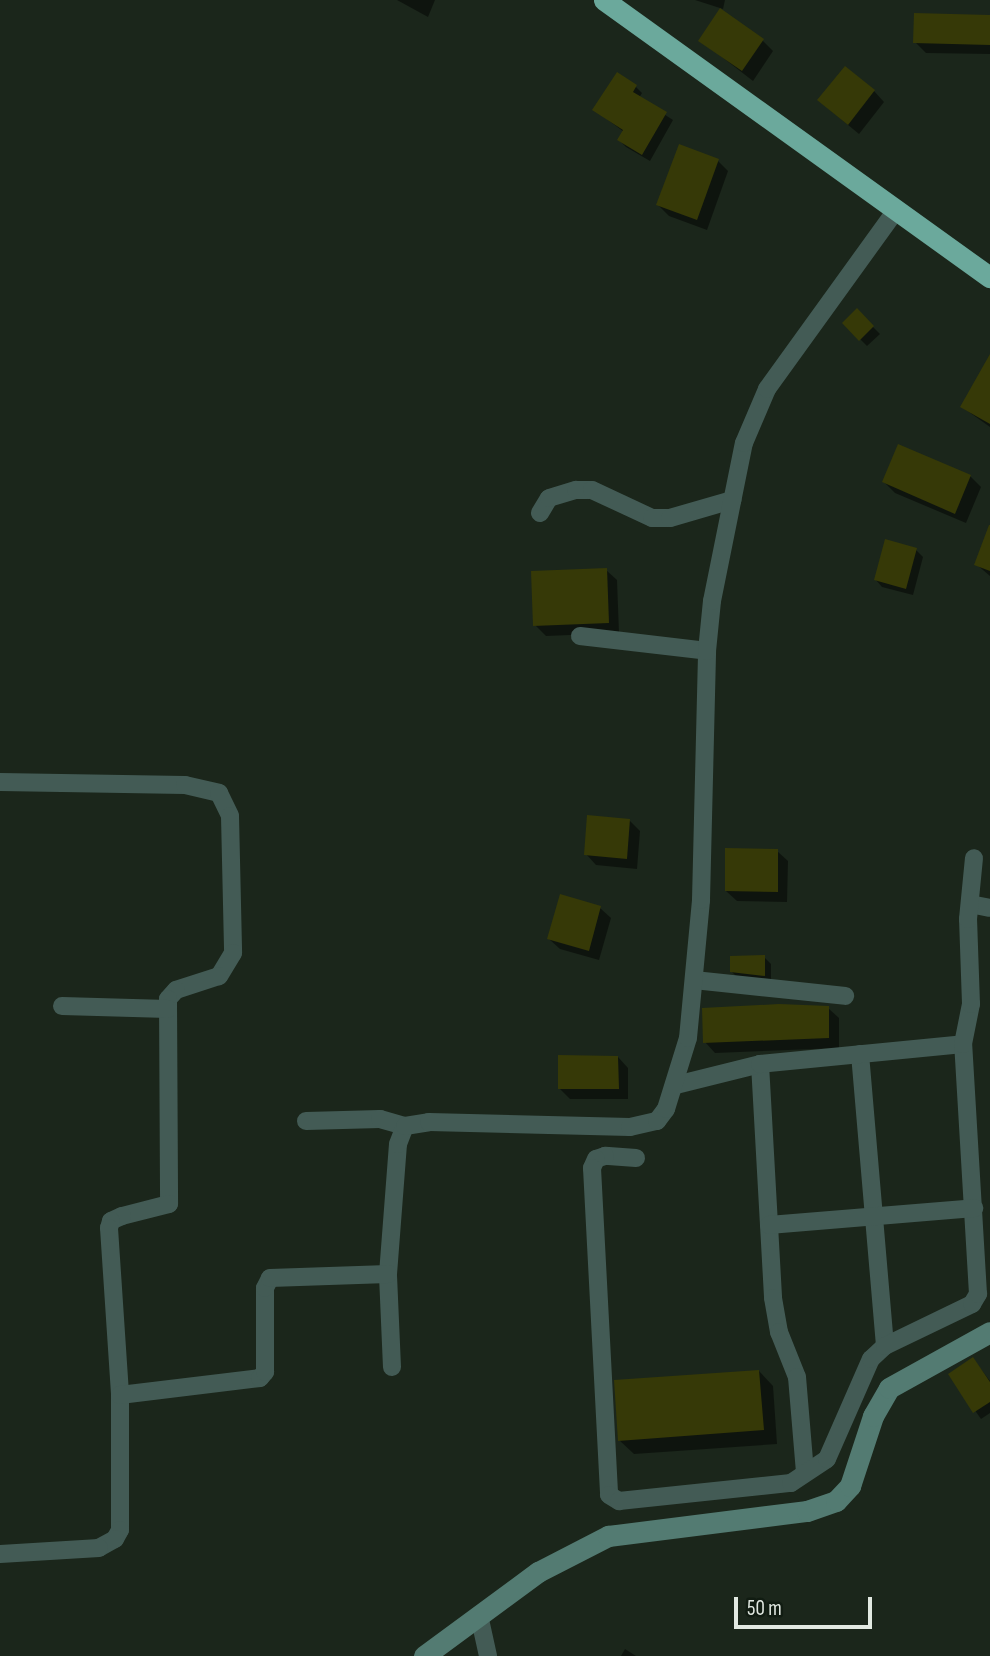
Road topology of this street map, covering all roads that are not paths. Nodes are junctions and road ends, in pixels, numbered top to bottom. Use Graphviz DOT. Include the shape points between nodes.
graph roads {
  1 [pos="604,0"];
  2 [pos="897,209"];
  3 [pos="990,277"];
  4 [pos="732,500"];
  5 [pos="540,513"];
  6 [pos="580,636"];
  7 [pos="707,651"];
  8 [pos="0,782"];
  9 [pos="974,858"];
  10 [pos="970,904"];
  11 [pos="990,908"];
  12 [pos="694,980"];
  13 [pos="845,996"];
  14 [pos="62,1006"];
  15 [pos="169,1009"];
  16 [pos="963,1044"];
  17 [pos="860,1054"];
  18 [pos="760,1064"];
  19 [pos="676,1086"];
  20 [pos="306,1121"];
  21 [pos="405,1126"];
  22 [pos="636,1158"];
  23 [pos="974,1208"];
  24 [pos="874,1213"];
  25 [pos="769,1225"];
  26 [pos="388,1274"];
  27 [pos="990,1332"];
  28 [pos="885,1346"];
  29 [pos="392,1367"];
  30 [pos="120,1395"];
  31 [pos="805,1473"];
  32 [pos="0,1554"];
  33 [pos="479,1615"];
  34 [pos="424,1656"];
  35 [pos="488,1656"];
  1 -- 2 [label="highway"];
  2 -- 3 [label="highway"];
  2 -- 4 [label="street" via="767,389 744,443"];
  4 -- 5 [label="street" via="670,518 652,518 592,491 576,490 550,498"];
  4 -- 7 [label="street"];
  6 -- 7 [label="street"];
  7 -- 12 [label="street" via="701,900"];
  8 -- 15 [label="street" via="185,785 212,790 225,798 232,849 233,953 219,976 176,989 168,999"];
  9 -- 10 [label="street"];
  10 -- 11 [label="street"];
  10 -- 16 [label="street" via="971,1004"];
  12 -- 13 [label="street"];
  12 -- 19 [label="street" via="688,1038"];
  14 -- 15 [label="street"];
  15 -- 30 [label="street" via="170,1199 164,1208 122,1216 111,1221 109,1228"];
  16 -- 17 [label="street"];
  16 -- 23 [label="street"];
  17 -- 18 [label="street"];
  17 -- 24 [label="street"];
  18 -- 19 [label="street"];
  18 -- 25 [label="street"];
  19 -- 21 [label="street" via="666,1109 647,1126 429,1122"];
  20 -- 21 [label="street" via="380,1119"];
  21 -- 26 [label="street" via="398,1144"];
  22 -- 31 [label="street" via="606,1156 596,1159 592,1168 608,1495 619,1501 768,1486 791,1483"];
  23 -- 24 [label="street"];
  23 -- 28 [label="street" via="976,1300"];
  24 -- 25 [label="street"];
  24 -- 28 [label="street"];
  25 -- 31 [label="street" via="773,1298 779,1332 797,1377"];
  26 -- 29 [label="street"];
  26 -- 30 [label="street" via="270,1278 265,1288 265,1372 260,1378"];
  27 -- 33 [label="street" via="889,1388 873,1416 849,1486 836,1501 807,1511 608,1536 538,1572"];
  28 -- 31 [label="street" via="860,1376 833,1449"];
  30 -- 32 [label="street" via="122,1511 115,1539 99,1548"];
  33 -- 34 [label="street"];
  33 -- 35 [label="street"];
}
